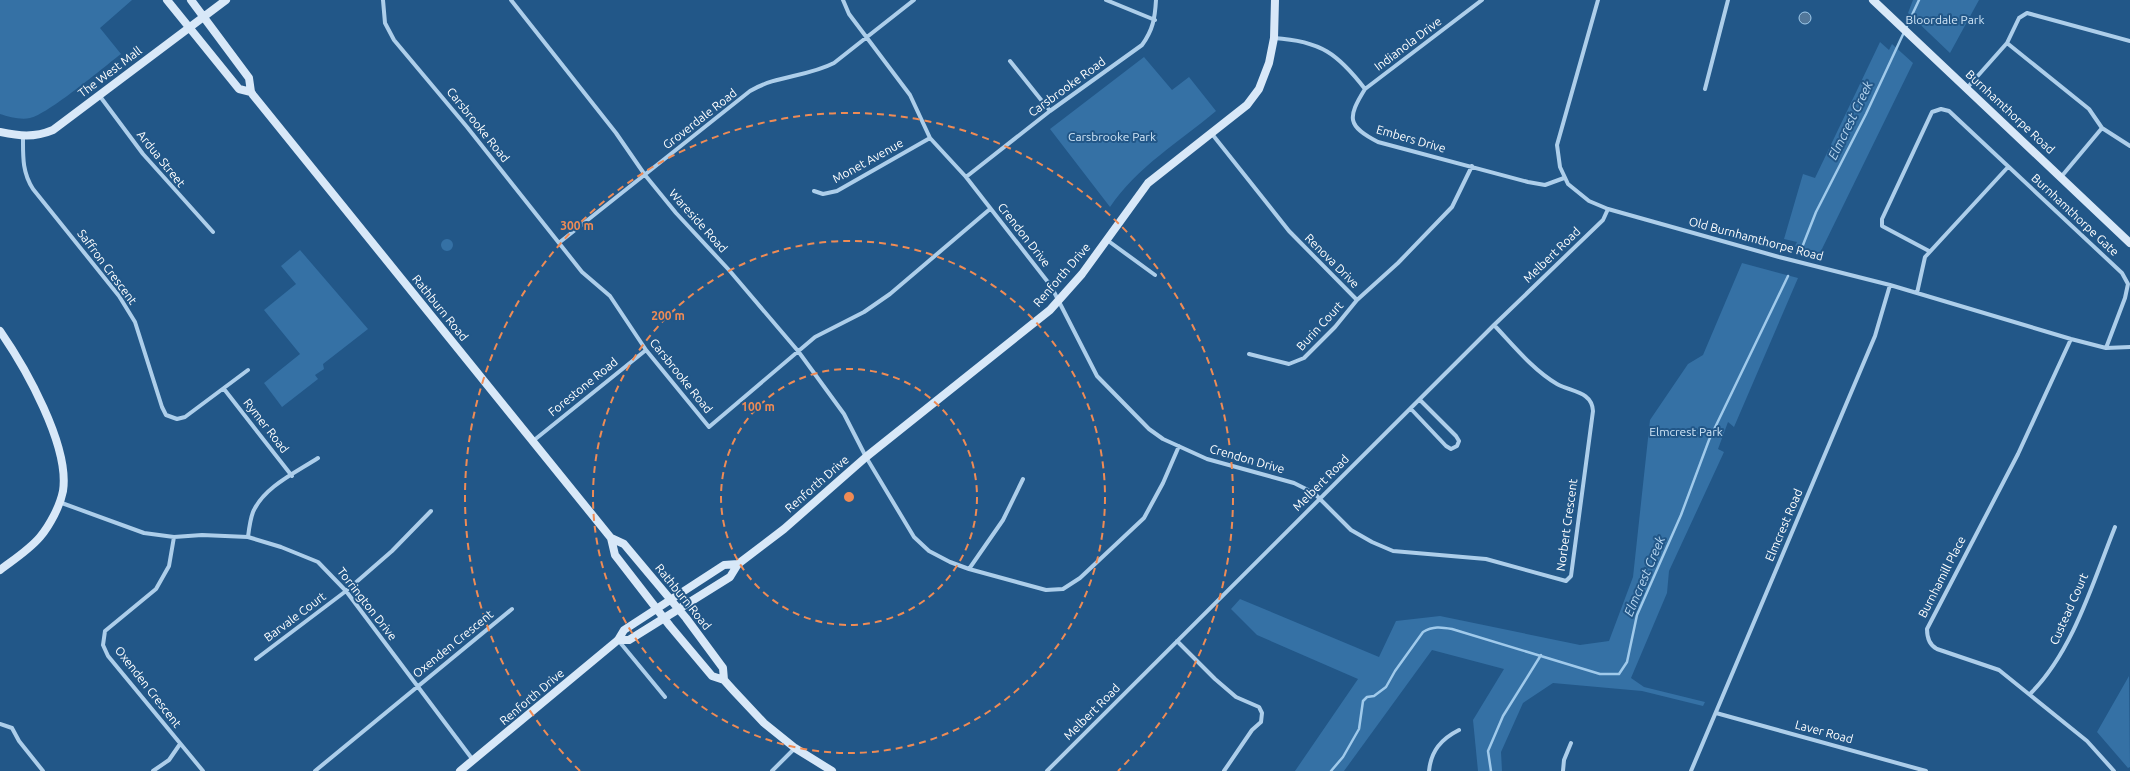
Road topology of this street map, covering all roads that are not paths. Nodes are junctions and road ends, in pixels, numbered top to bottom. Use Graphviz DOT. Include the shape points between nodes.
graph roads {
  1 [pos="167,0"];
  2 [pos="191,0"];
  3 [pos="226,0"];
  4 [pos="383,0"];
  5 [pos="511,0"];
  6 [pos="843,0"];
  7 [pos="914,0"];
  8 [pos="1106,0"];
  9 [pos="1156,0"];
  10 [pos="1275,0"];
  11 [pos="1482,0"];
  12 [pos="1598,0"];
  13 [pos="1728,0"];
  14 [pos="1873,0"];
  15 [pos="204,16"];
  16 [pos="1155,20"];
  17 [pos="189,27"];
  18 [pos="866,38"];
  19 [pos="1274,38"];
  20 [pos="2130,41"];
  21 [pos="2007,42"];
  22 [pos="1010,60"];
  23 [pos="1967,88"];
  24 [pos="1365,89"];
  25 [pos="1704,89"];
  26 [pos="251,92"];
  27 [pos="99,95"];
  28 [pos="1050,111"];
  29 [pos="2102,128"];
  30 [pos="0,132"];
  31 [pos="1212,134"];
  32 [pos="23,136"];
  33 [pos="930,138"];
  34 [pos="2130,146"];
  35 [pos="1472,166"];
  36 [pos="2008,167"];
  37 [pos="645,175"];
  38 [pos="966,177"];
  39 [pos="2061,177"];
  40 [pos="1564,178"];
  41 [pos="814,191"];
  42 [pos="990,208"];
  43 [pos="1608,209"];
  44 [pos="213,232"];
  45 [pos="1107,240"];
  46 [pos="560,242"];
  47 [pos="2130,242"];
  48 [pos="1930,251"];
  49 [pos="1155,275"];
  50 [pos="1890,285"];
  51 [pos="1917,293"];
  52 [pos="1059,300"];
  53 [pos="1357,300"];
  54 [pos="1494,325"];
  55 [pos="0,331"];
  56 [pos="2072,338"];
  57 [pos="2130,347"];
  58 [pos="2106,348"];
  59 [pos="646,350"];
  60 [pos="798,351"];
  61 [pos="1250,354"];
  62 [pos="248,370"];
  63 [pos="224,389"];
  64 [pos="1420,400"];
  65 [pos="1411,409"];
  66 [pos="533,440"];
  67 [pos="1179,446"];
  68 [pos="866,457"];
  69 [pos="318,458"];
  70 [pos="292,476"];
  71 [pos="1023,479"];
  72 [pos="1320,499"];
  73 [pos="60,502"];
  74 [pos="431,511"];
  75 [pos="2115,527"];
  76 [pos="174,537"];
  77 [pos="248,537"];
  78 [pos="611,538"];
  79 [pos="738,564"];
  80 [pos="969,569"];
  81 [pos="0,570"];
  82 [pos="346,591"];
  83 [pos="670,599"];
  84 [pos="656,608"];
  85 [pos="512,609"];
  86 [pos="678,609"];
  87 [pos="664,618"];
  88 [pos="618,640"];
  89 [pos="1177,641"];
  90 [pos="256,659"];
  91 [pos="724,680"];
  92 [pos="417,687"];
  93 [pos="2031,693"];
  94 [pos="665,697"];
  95 [pos="1716,713"];
  96 [pos="0,724"];
  97 [pos="1459,730"];
  98 [pos="1571,743"];
  99 [pos="180,744"];
  100 [pos="795,748"];
  101 [pos="474,760"];
  102 [pos="43,771"];
  103 [pos="153,771"];
  104 [pos="203,771"];
  105 [pos="315,771"];
  106 [pos="460,771"];
  107 [pos="772,771"];
  108 [pos="832,771"];
  109 [pos="1047,771"];
  110 [pos="1224,771"];
  111 [pos="1429,771"];
  112 [pos="1563,771"];
  113 [pos="1691,771"];
  114 [pos="1926,771"];
  115 [pos="2114,771"];
  1 -- 17 [label="street, Rathburn Road"];
  2 -- 15 [label="street, Rathburn Road"];
  3 -- 15 [label="street, The West Mall"];
  4 -- 46 [label="street, Carsbrooke Road" via="385,23 394,40"];
  5 -- 37 [label="street, Wareside Road" via="616,133"];
  6 -- 18 [label="street, Crendon Drive" via="849,14"];
  7 -- 18 [label="street, Groverdale Road"];
  8 -- 16 [label="street"];
  9 -- 16 [label="street, Carsbrooke Road"];
  10 -- 19 [label="street, Renforth Drive"];
  11 -- 24 [label="street, Indianola Drive"];
  12 -- 40 [label="street, Old Burnhamthorpe Road" via="1557,145 1557,157"];
  13 -- 25 [label="street"];
  14 -- 23 [label="street, Burnhamthorpe Road"];
  15 -- 17 [label="street, The West Mall"];
  15 -- 26 [label="street, Rathburn Road" via="249,78"];
  16 -- 28 [label="street, Carsbrooke Road" via="1150,34 1142,45"];
  17 -- 26 [label="street, Rathburn Road" via="239,89"];
  17 -- 27 [label="street, The West Mall"];
  18 -- 33 [label="street, Crendon Drive" via="910,95"];
  18 -- 37 [label="street, Groverdale Road" via="826,67 773,80 750,91"];
  19 -- 24 [label="street" via="1320,47 1334,54"];
  19 -- 31 [label="street, Renforth Drive" via="1264,78 1254,97 1234,118"];
  20 -- 21 [label="street" via="2030,12 2019,18"];
  21 -- 23 [label="street"];
  21 -- 29 [label="street" via="2089,109"];
  22 -- 28 [label="street"];
  23 -- 39 [label="street, Burnhamthorpe Road"];
  24 -- 35 [label="street, Embers Drive" via="1351,115 1361,133 1378,142"];
  26 -- 66 [label="street, Rathburn Road" via="456,349"];
  27 -- 32 [label="street, The West Mall" via="53,130 34,136"];
  27 -- 44 [label="street, Ardua Street" via="143,154"];
  28 -- 38 [label="street, Carsbrooke Road"];
  29 -- 34 [label="street"];
  29 -- 39 [label="street"];
  30 -- 32 [label="street, The West Mall"];
  31 -- 45 [label="street, Renforth Drive" via="1148,183"];
  31 -- 53 [label="street, Renova Drive" via="1289,231"];
  32 -- 63 [label="street, Saffron Crescent" via="24,169 30,185 119,296 135,322 166,415 177,419 185,417"];
  33 -- 38 [label="street, Crendon Drive"];
  33 -- 41 [label="street, Monet Avenue" via="838,191 823,194"];
  35 -- 40 [label="street, Embers Drive" via="1540,185"];
  35 -- 53 [label="street, Renova Drive" via="1452,207 1398,263"];
  36 -- 48 [label="street"];
  36 -- 48 [label="street, Burnhamthorpe Gate" via="1949,111 1941,109 1932,112 1882,218 1882,226"];
  36 -- 58 [label="street, Burnhamthorpe Gate" via="2122,273 2128,284"];
  37 -- 46 [label="street, Groverdale Road"];
  37 -- 60 [label="street, Wareside Road"];
  38 -- 42 [label="street, Crendon Drive"];
  39 -- 47 [label="street, Burnhamthorpe Road"];
  40 -- 43 [label="street, Old Burnhamthorpe Road" via="1582,196"];
  42 -- 52 [label="street, Crendon Drive"];
  42 -- 60 [label="street, Carsbrooke Road" via="876,305 822,333"];
  43 -- 50 [label="street, Old Burnhamthorpe Road" via="1778,257"];
  43 -- 54 [label="street, Melbert Road" via="1603,220"];
  45 -- 49 [label="street"];
  45 -- 52 [label="street, Renforth Drive"];
  46 -- 59 [label="street, Carsbrooke Road" via="582,272 610,296"];
  48 -- 51 [label="street" via="1925,257"];
  50 -- 51 [label="street, Old Burnhamthorpe Road"];
  50 -- 95 [label="street, Elmcrest Road" via="1875,336"];
  51 -- 56 [label="street, Old Burnhamthorpe Road"];
  52 -- 67 [label="street, Crendon Drive" via="1097,376 1149,429"];
  52 -- 68 [label="street, Renforth Drive"];
  53 -- 61 [label="street, Burin Court" via="1335,327 1299,362 1289,364"];
  54 -- 64 [label="street, Melbert Road"];
  54 -- 72 [label="street, Norbert Crescent" via="1545,376 1565,388 1584,395 1592,402 1592,419 1569,579 1563,581 1486,559 1393,551 1351,530"];
  55 -- 73 [label="street" via="18,357 41,401 61,459 63,486"];
  56 -- 58 [label="street, Old Burnhamthorpe Road"];
  56 -- 93 [label="street, Burnhamill Place" via="2018,454 1927,629 1932,647 1999,670"];
  57 -- 58 [label="street, Old Burnhamthorpe Road"];
  59 -- 60 [label="street, Carsbrooke Road" via="709,427"];
  59 -- 66 [label="street, Forestone Road"];
  60 -- 68 [label="street, Wareside Road" via="844,414"];
  62 -- 63 [label="street, Saffron Crescent"];
  63 -- 70 [label="street, Rymer Road"];
  64 -- 65 [label="street, Melbert Road"];
  64 -- 65 [label="street" via="1456,436 1459,441 1457,446 1446,446"];
  65 -- 72 [label="street, Melbert Road"];
  66 -- 78 [label="street, Rathburn Road"];
  67 -- 72 [label="street, Crendon Drive" via="1207,459 1294,483 1314,492"];
  67 -- 80 [label="street, Wareside Road" via="1144,518 1080,578 1063,588 1046,590"];
  68 -- 79 [label="street, Renforth Drive" via="784,529"];
  68 -- 80 [label="street, Wareside Road" via="914,537 929,551"];
  69 -- 70 [label="street"];
  70 -- 77 [label="street" via="261,499 252,513"];
  71 -- 80 [label="street" via="1004,520"];
  72 -- 89 [label="street, Melbert Road"];
  73 -- 76 [label="street, Torrington Drive" via="144,533"];
  73 -- 81 [label="street" via="40,537"];
  74 -- 82 [label="street, Barvale Court" via="392,551"];
  75 -- 93 [label="street, Custead Court" via="2068,641"];
  76 -- 77 [label="street, Torrington Drive"];
  76 -- 99 [label="street, Oxenden Crescent" via="169,566 156,589 105,631 103,645 108,656"];
  77 -- 82 [label="street, Torrington Drive" via="318,562"];
  78 -- 83 [label="street, Rathburn Road" via="624,544"];
  78 -- 84 [label="street, Rathburn Road" via="615,555"];
  79 -- 83 [label="street, Renforth Drive" via="724,565"];
  79 -- 86 [label="street, Renforth Drive" via="730,577"];
  82 -- 90 [label="street, Barvale Court"];
  82 -- 92 [label="street, Torrington Drive"];
  83 -- 84 [label="street, Renforth Drive"];
  83 -- 86 [label="street, Rathburn Road"];
  84 -- 87 [label="street, Rathburn Road"];
  84 -- 88 [label="street, Renforth Drive" via="624,630"];
  85 -- 92 [label="street, Oxenden Crescent"];
  86 -- 87 [label="street, Renforth Drive"];
  86 -- 91 [label="street, Rathburn Road" via="723,668"];
  87 -- 88 [label="street, Renforth Drive" via="629,640"];
  87 -- 91 [label="street, Rathburn Road" via="712,676"];
  88 -- 94 [label="street"];
  88 -- 101 [label="street, Renforth Drive"];
  89 -- 109 [label="street, Melbert Road"];
  89 -- 110 [label="street" via="1236,697 1258,707 1262,713 1261,722 1252,730"];
  91 -- 100 [label="street, Rathburn Road" via="764,724"];
  92 -- 101 [label="street, Torrington Drive"];
  92 -- 105 [label="street, Oxenden Crescent"];
  93 -- 115 [label="street, Burnhamill Place" via="2087,741"];
  95 -- 113 [label="street, Elmcrest Road"];
  95 -- 114 [label="street, Laver Road"];
  96 -- 102 [label="street" via="12,728"];
  97 -- 111 [label="street" via="1446,737 1436,747"];
  98 -- 112 [label="street" via="1564,760"];
  99 -- 103 [label="street" via="169,760"];
  99 -- 104 [label="street, Oxenden Crescent"];
  100 -- 107 [label="street"];
  100 -- 108 [label="street, Rathburn Road"];
  101 -- 106 [label="street, Renforth Drive"];
}
